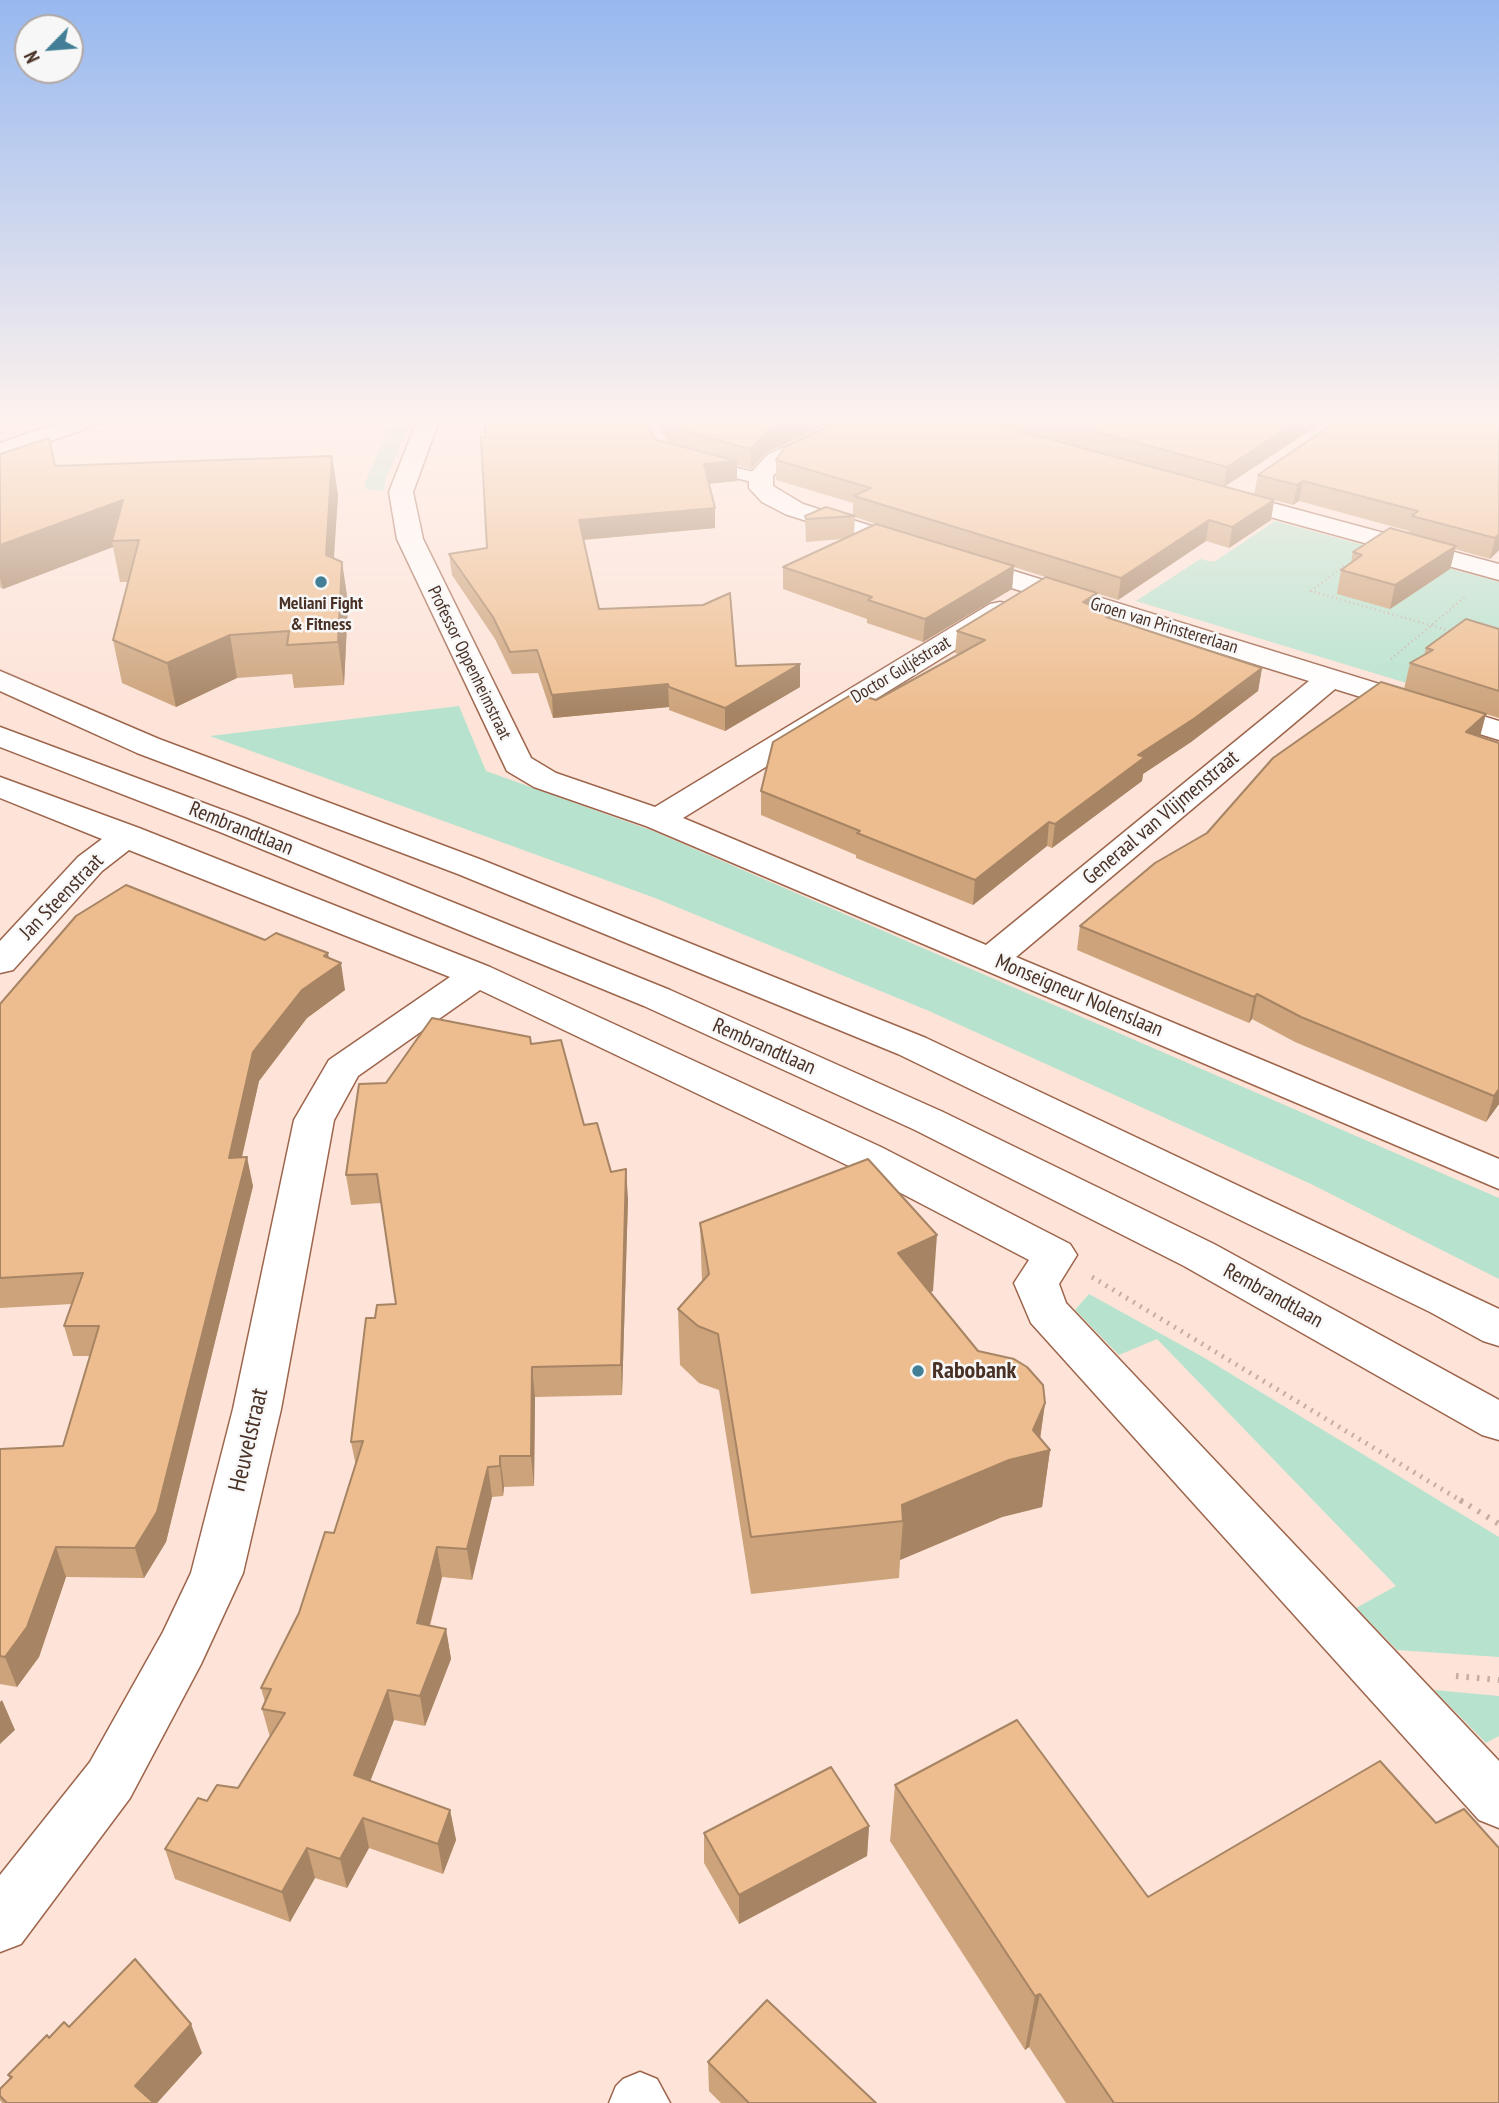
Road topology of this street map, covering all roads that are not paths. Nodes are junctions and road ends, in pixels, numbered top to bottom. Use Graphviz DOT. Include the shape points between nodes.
graph roads {
  1 [pos="406,516"];
  2 [pos="816,516"];
  3 [pos="1295,516"];
  4 [pos="1498,571"];
  5 [pos="1037,587"];
  6 [pos="0,680"];
  7 [pos="1345,682"];
  8 [pos="1499,731"];
  9 [pos="0,736"];
  10 [pos="0,787"];
  11 [pos="658,819"];
  12 [pos="127,835"];
  13 [pos="991,959"];
  14 [pos="0,962"];
  15 [pos="477,975"];
  16 [pos="1499,1175"];
  17 [pos="1499,1329"];
  18 [pos="1499,1422"];
  19 [pos="1499,1801"];
  20 [pos="0,1923"];
  21 [pos="634,2103"];
  22 [pos="646,2103"];
  1 -- 11 [label="street, Professor Oppenheimstraat" via="410,539 517,764 545,780"];
  2 -- 5 [label="street, Groen van Prinstererlaan"];
  3 -- 4 [label="street"];
  5 -- 7 [label="street, Groen van Prinstererlaan"];
  5 -- 11 [label="street, Doctor Guljéstraat"];
  6 -- 17 [label="street, Rembrandtlaan" via="148,746 470,867 912,1046"];
  7 -- 8 [label="street, Groen van Prinstererlaan"];
  7 -- 13 [label="street, Generaal van Vlijmenstraat"];
  9 -- 18 [label="street, Rembrandtlaan" via="657,998 929,1121 1199,1255"];
  10 -- 12 [label="street"];
  11 -- 13 [label="street, Monseigneur Nolenslaan"];
  12 -- 14 [label="street, Jan Steenstraat" via="90,864"];
  12 -- 15 [label="street"];
  13 -- 16 [label="street, Monseigneur Nolenslaan"];
  15 -- 19 [label="street" via="866,1157 1055,1255 1036,1283 1047,1311"];
  15 -- 20 [label="street, Heuvelstraat" via="343,1069 314,1120 257,1409 217,1573 110,1780"];
  21 -- 22 [label="lane" via="639,2096"];
}
